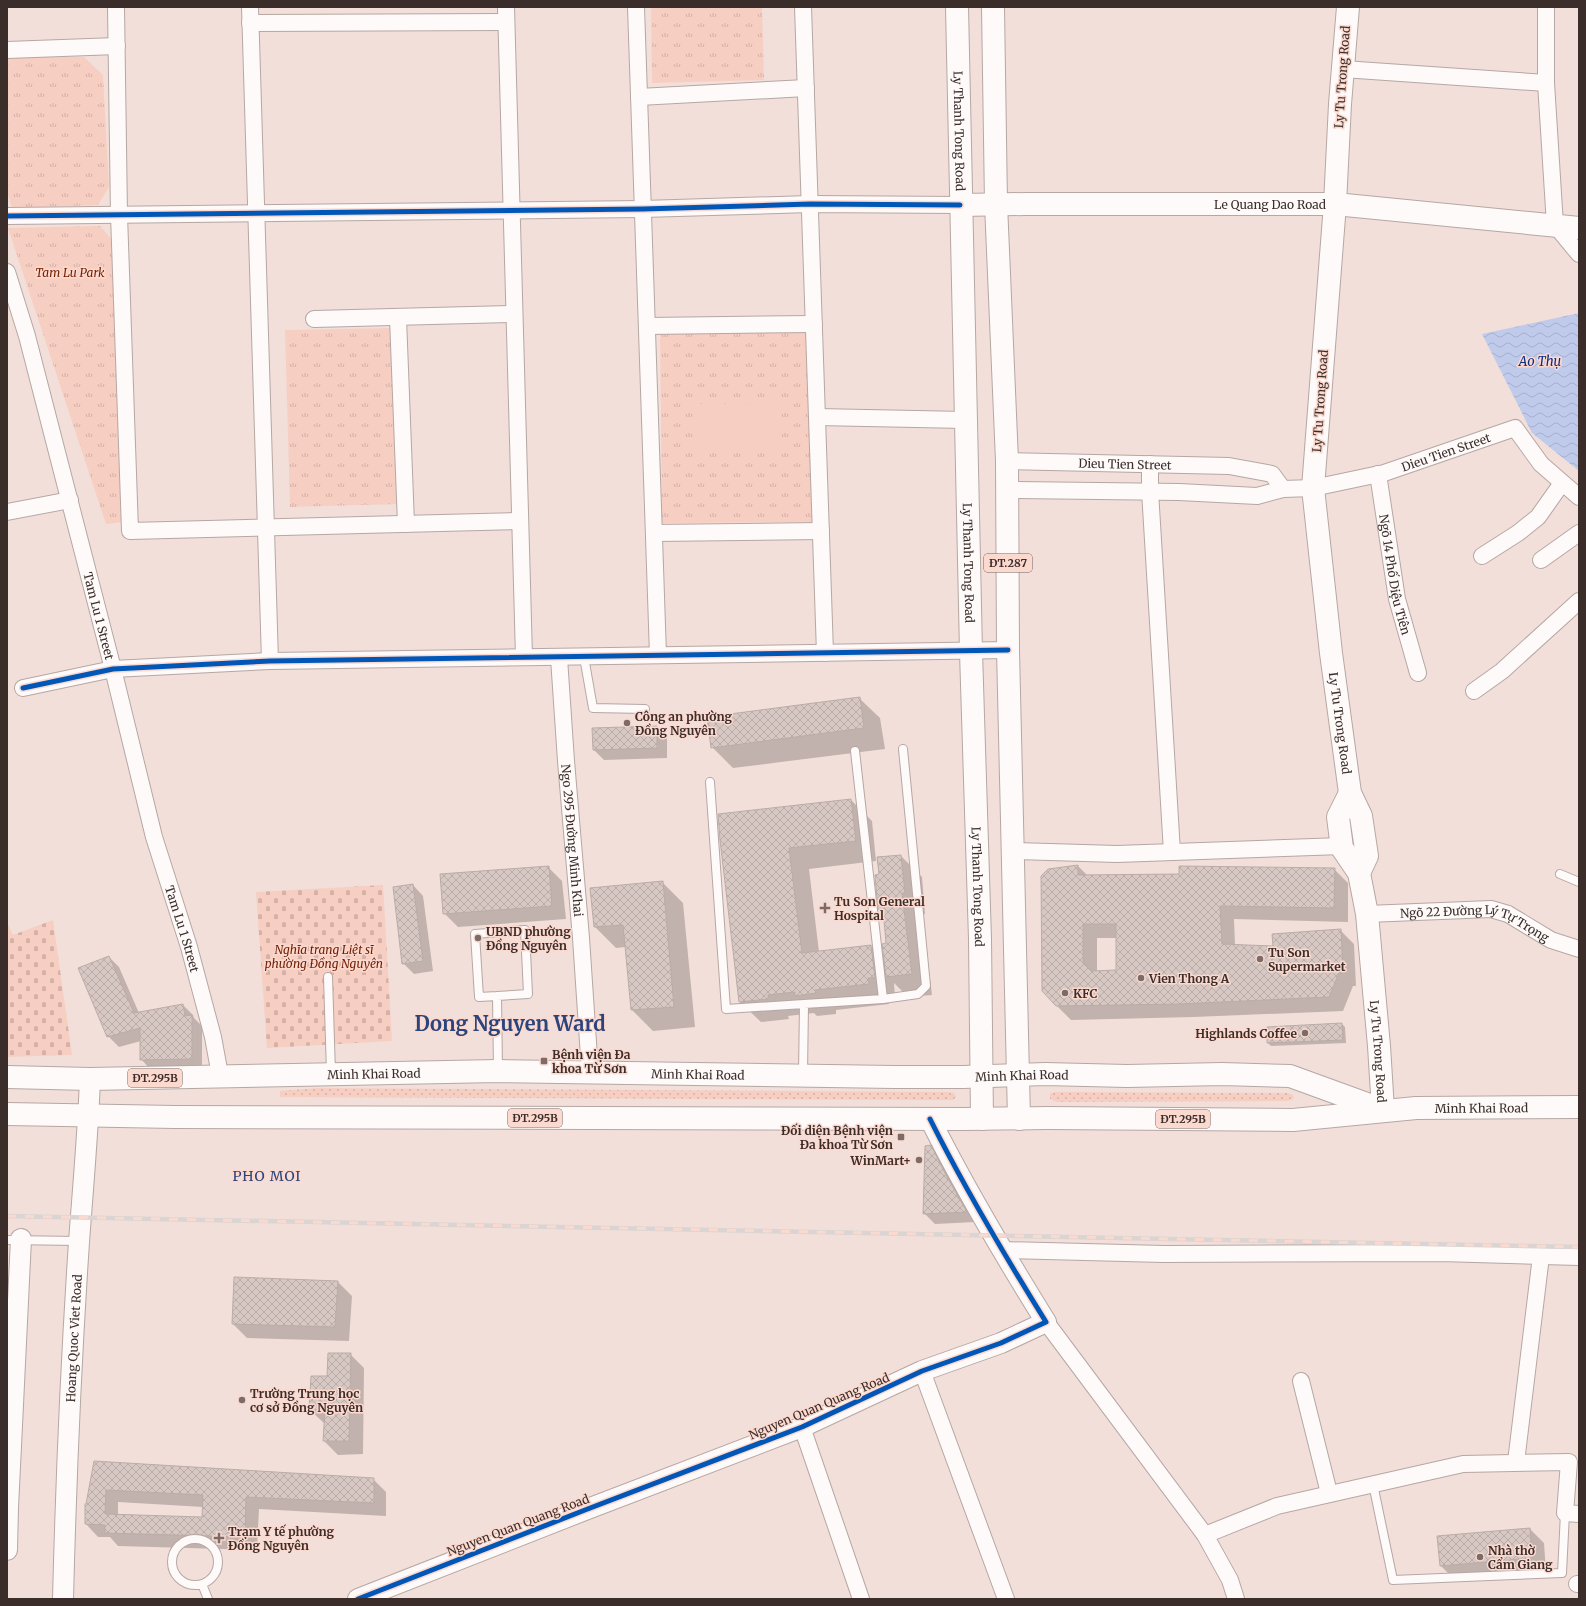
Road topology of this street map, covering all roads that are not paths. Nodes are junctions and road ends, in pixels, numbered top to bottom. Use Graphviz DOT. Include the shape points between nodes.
graph roads {
  1 [pos="116,7"];
  2 [pos="636,7"];
  3 [pos="803,7"];
  4 [pos="957,7"];
  5 [pos="993,7"];
  6 [pos="1348,7"];
  7 [pos="1546,7"];
  8 [pos="250,15"];
  9 [pos="506,15"];
  10 [pos="117,46"];
  11 [pos="7,50"];
  12 [pos="1343,69"];
  13 [pos="1546,83"];
  14 [pos="806,88"];
  15 [pos="639,97"];
  16 [pos="810,204"];
  17 [pos="996,204"];
  18 [pos="1335,204"];
  19 [pos="960,205"];
  20 [pos="643,209"];
  21 [pos="511,211"];
  22 [pos="256,213"];
  23 [pos="119,215"];
  24 [pos="7,216"];
  25 [pos="1555,225"];
  26 [pos="1579,228"];
  27 [pos="1579,254"];
  28 [pos="7,272"];
  29 [pos="514,314"];
  30 [pos="398,318"];
  31 [pos="314,319"];
  32 [pos="814,324"];
  33 [pos="647,326"];
  34 [pos="817,417"];
  35 [pos="965,420"];
  36 [pos="1007,461"];
  37 [pos="1150,464"];
  38 [pos="1378,474"];
  39 [pos="1562,483"];
  40 [pos="1313,488"];
  41 [pos="1283,489"];
  42 [pos="1007,490"];
  43 [pos="1150,491"];
  44 [pos="1579,497"];
  45 [pos="70,500"];
  46 [pos="7,512"];
  47 [pos="520,521"];
  48 [pos="406,524"];
  49 [pos="266,528"];
  50 [pos="821,531"];
  51 [pos="654,533"];
  52 [pos="1579,533"];
  53 [pos="1482,556"];
  54 [pos="1541,560"];
  55 [pos="1579,601"];
  56 [pos="1008,650"];
  57 [pos="971,652"];
  58 [pos="825,653"];
  59 [pos="658,656"];
  60 [pos="524,657"];
  61 [pos="584,657"];
  62 [pos="559,658"];
  63 [pos="270,661"];
  64 [pos="113,669"];
  65 [pos="1418,673"];
  66 [pos="23,688"];
  67 [pos="1474,691"];
  68 [pos="645,709"];
  69 [pos="903,749"];
  70 [pos="855,751"];
  71 [pos="710,782"];
  72 [pos="1350,793"];
  73 [pos="1342,846"];
  74 [pos="978,851"];
  75 [pos="1012,851"];
  76 [pos="1172,852"];
  77 [pos="1359,873"];
  78 [pos="1560,874"];
  79 [pos="1579,882"];
  80 [pos="1367,914"];
  81 [pos="1579,949"];
  82 [pos="328,977"];
  83 [pos="497,996"];
  84 [pos="883,1000"];
  85 [pos="804,1004"];
  86 [pos="498,1071"];
  87 [pos="590,1072"];
  88 [pos="332,1074"];
  89 [pos="220,1075"];
  90 [pos="804,1076"];
  91 [pos="1017,1076"];
  92 [pos="7,1077"];
  93 [pos="982,1077"];
  94 [pos="90,1079"];
  95 [pos="1579,1107"];
  96 [pos="1383,1110"];
  97 [pos="7,1114"];
  98 [pos="89,1116"];
  99 [pos="930,1119"];
  100 [pos="982,1119"];
  101 [pos="1019,1119"];
  102 [pos="14,1239"];
  103 [pos="79,1241"];
  104 [pos="1002,1250"];
  105 [pos="1541,1256"];
  106 [pos="1579,1257"];
  107 [pos="1046,1322"];
  108 [pos="922,1371"];
  109 [pos="1301,1381"];
  110 [pos="802,1427"];
  111 [pos="1516,1462"];
  112 [pos="1373,1484"];
  113 [pos="1329,1493"];
  114 [pos="1572,1514"];
  115 [pos="1205,1535"];
  116 [pos="7,1550"];
  117 [pos="202,1584"];
  118 [pos="367,1597"];
  119 [pos="63,1599"];
  120 [pos="208,1599"];
  121 [pos="861,1599"];
  122 [pos="1006,1599"];
  123 [pos="1236,1599"];
  1 -- 10 [label="street"];
  2 -- 15 [label="street"];
  3 -- 14 [label="street"];
  4 -- 19 [label="main road, Ly Thanh Tong Road / ĐT.287"];
  5 -- 17 [label="main road, ĐT.287"];
  6 -- 12 [label="main road, Ly Tu Trong Road"];
  7 -- 13 [label="street"];
  8 -- 9 [label="street"];
  8 -- 22 [label="street"];
  9 -- 21 [label="street"];
  10 -- 11 [label="street"];
  10 -- 23 [label="street"];
  12 -- 13 [label="street"];
  12 -- 18 [label="main road, Ly Tu Trong Road"];
  13 -- 25 [label="street"];
  14 -- 15 [label="street"];
  14 -- 16 [label="street"];
  15 -- 20 [label="street"];
  16 -- 19 [label="street"];
  16 -- 20 [label="street"];
  16 -- 32 [label="street"];
  17 -- 18 [label="main road, Le Quang Dao Road"];
  17 -- 19 [label="main road, Le Quang Dao Road"];
  17 -- 36 [label="main road, ĐT.287"];
  18 -- 25 [label="main road, Le Quang Dao Road"];
  18 -- 40 [label="main road, Ly Tu Trong Road"];
  19 -- 35 [label="main road, Ly Thanh Tong Road / ĐT.287"];
  20 -- 21 [label="street"];
  20 -- 33 [label="street"];
  21 -- 22 [label="street"];
  21 -- 29 [label="street"];
  22 -- 23 [label="street"];
  22 -- 49 [label="street"];
  23 -- 24 [label="street"];
  23 -- 49 [label="street" via="130,530"];
  25 -- 26 [label="main road, Le Quang Dao Road"];
  25 -- 27 [label="street"];
  28 -- 45 [label="street, Tam Lu 1 Street" via="27,336"];
  29 -- 30 [label="street"];
  29 -- 47 [label="street"];
  30 -- 31 [label="street"];
  30 -- 48 [label="street"];
  32 -- 33 [label="street"];
  32 -- 34 [label="street"];
  33 -- 51 [label="street"];
  34 -- 35 [label="street"];
  34 -- 50 [label="street"];
  35 -- 57 [label="main road, Ly Thanh Tong Road / ĐT.287"];
  36 -- 37 [label="street, Dieu Tien Street"];
  36 -- 42 [label="main road, ĐT.287"];
  37 -- 41 [label="street, Dieu Tien Street" via="1230,466 1272,474"];
  37 -- 43 [label="street"];
  38 -- 39 [label="street, Dieu Tien Street" via="1515,428 1541,464"];
  38 -- 40 [label="street, Dieu Tien Street"];
  38 -- 65 [label="street, Ngõ 14 Phố Diệu Tiên" via="1397,599"];
  39 -- 44 [label="street, Dieu Tien Street"];
  39 -- 53 [label="street" via="1538,517"];
  40 -- 41 [label="street, Dieu Tien Street"];
  40 -- 72 [label="main road, Ly Tu Trong Road" via="1331,653"];
  41 -- 43 [label="street, Dieu Tien Street" via="1257,496"];
  42 -- 43 [label="street, Dieu Tien Street"];
  42 -- 56 [label="main road, ĐT.287"];
  43 -- 76 [label="street"];
  45 -- 46 [label="street"];
  45 -- 64 [label="street, Tam Lu 1 Street"];
  47 -- 48 [label="street"];
  47 -- 60 [label="street"];
  48 -- 49 [label="street"];
  49 -- 63 [label="street"];
  50 -- 51 [label="street"];
  50 -- 58 [label="street"];
  51 -- 59 [label="street"];
  52 -- 54 [label="street"];
  55 -- 67 [label="street" via="1502,671"];
  56 -- 57 [label="street"];
  56 -- 75 [label="main road, ĐT.287"];
  57 -- 58 [label="street"];
  57 -- 74 [label="main road, Ly Thanh Tong Road / ĐT.287"];
  58 -- 59 [label="street"];
  59 -- 61 [label="street"];
  60 -- 62 [label="street"];
  60 -- 63 [label="street"];
  61 -- 62 [label="street"];
  61 -- 68 [label="lane" via="593,708"];
  62 -- 87 [label="street, Ngo 295 Đường Minh Khai"];
  63 -- 64 [label="street"];
  64 -- 66 [label="street"];
  64 -- 89 [label="street, Tam Lu 1 Street" via="154,837 189,947 213,1037"];
  69 -- 84 [label="lane" via="926,986 918,994"];
  70 -- 84 [label="lane"];
  71 -- 85 [label="lane" via="726,1009"];
  72 -- 73 [label="main road, Ly Tu Trong Road" via="1338,817"];
  72 -- 77 [label="main road, Ly Tu Trong Road" via="1361,816 1367,856"];
  73 -- 76 [label="street"];
  73 -- 77 [label="main road, Ly Tu Trong Road"];
  74 -- 75 [label="main road"];
  74 -- 93 [label="main road, Ly Thanh Tong Road / ĐT.287"];
  75 -- 76 [label="street" via="1117,854"];
  75 -- 91 [label="main road, ĐT.287"];
  77 -- 80 [label="main road, Ly Tu Trong Road"];
  78 -- 79 [label="lane"];
  80 -- 81 [label="street, Ngõ 22 Đường Lý Tự Trọng" via="1491,909 1508,914 1551,940"];
  80 -- 96 [label="main road, Ly Tu Trong Road"];
  82 -- 88 [label="lane"];
  83 -- 83 [label="lane" via="528,994 525,930 474,934 479,997"];
  83 -- 86 [label="lane"];
  84 -- 85 [label="lane"];
  85 -- 90 [label="lane"];
  86 -- 87 [label="main road, Minh Khai Road / ĐT.295B"];
  86 -- 88 [label="main road, Minh Khai Road / ĐT.295B"];
  87 -- 90 [label="main road, Minh Khai Road / ĐT.295B"];
  88 -- 89 [label="main road, Minh Khai Road / ĐT.295B"];
  89 -- 94 [label="main road, Minh Khai Road / ĐT.295B"];
  90 -- 93 [label="main road, Minh Khai Road / ĐT.295B"];
  91 -- 93 [label="main road, Minh Khai Road / ĐT.295B"];
  91 -- 96 [label="main road, Minh Khai Road / ĐT.295B" via="1290,1076"];
  91 -- 101 [label="main road, ĐT.287"];
  92 -- 94 [label="main road, Minh Khai Road / ĐT.295B"];
  93 -- 100 [label="main road, Ly Thanh Tong Road"];
  94 -- 98 [label="street, Hoang Quoc Viet Road"];
  95 -- 96 [label="main road, Minh Khai Road / ĐT.295B"];
  96 -- 101 [label="main road, Minh Khai Road / ĐT.295B" via="1293,1120"];
  97 -- 98 [label="main road, Minh Khai Road / ĐT.295B"];
  98 -- 99 [label="main road, Minh Khai Road / ĐT.295B"];
  98 -- 103 [label="street, Hoang Quoc Viet Road"];
  99 -- 100 [label="main road, Minh Khai Road / ĐT.295B"];
  99 -- 104 [label="street"];
  100 -- 101 [label="main road, Minh Khai Road / ĐT.295B"];
  102 -- 103 [label="lane"];
  102 -- 116 [label="street"];
  103 -- 119 [label="street, Hoang Quoc Viet Road"];
  104 -- 105 [label="street" via="1164,1254 1440,1253"];
  104 -- 107 [label="street"];
  105 -- 106 [label="street"];
  105 -- 111 [label="street"];
  107 -- 108 [label="street, Nguyen Quan Quang Road" via="1001,1343"];
  107 -- 115 [label="street"];
  108 -- 110 [label="street, Nguyen Quan Quang Road"];
  108 -- 122 [label="street"];
  109 -- 113 [label="street"];
  110 -- 118 [label="street, Nguyen Quan Quang Road"];
  110 -- 121 [label="street"];
  111 -- 112 [label="street" via="1463,1464"];
  111 -- 114 [label="street" via="1569,1462"];
  112 -- 113 [label="street"];
  112 -- 114 [label="lane" via="1393,1580 1562,1573"];
  113 -- 115 [label="street" via="1277,1506"];
  115 -- 123 [label="street" via="1230,1580"];
  117 -- 117 [label="lane" via="215,1573 218,1558 210,1545 204,1541 188,1540 181,1543 172,1556 173,1571 184,1583"];
  117 -- 120 [label="lane"];
}
